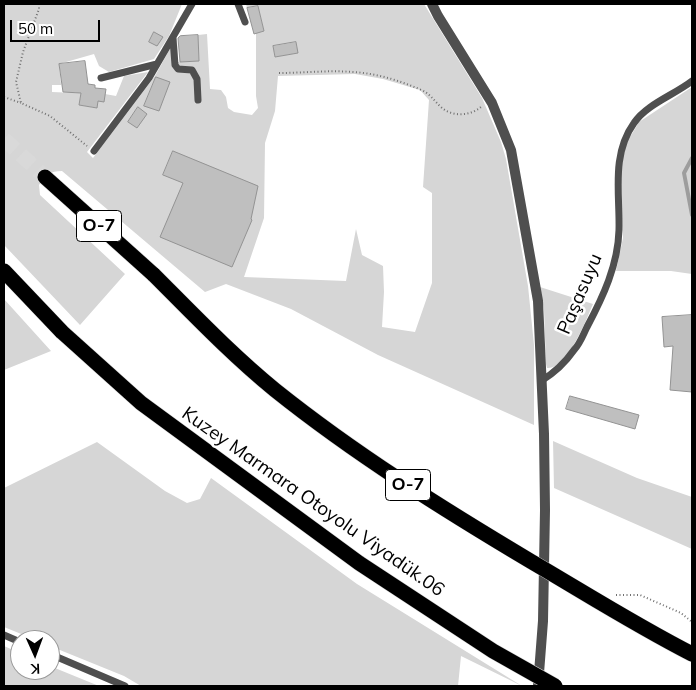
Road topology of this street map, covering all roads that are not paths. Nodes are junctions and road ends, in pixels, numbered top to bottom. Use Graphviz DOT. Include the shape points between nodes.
graph roads {
  1 [pos="192,4"];
  2 [pos="238,4"];
  3 [pos="432,4"];
  4 [pos="245,22"];
  5 [pos="173,38"];
  6 [pos="157,64"];
  7 [pos="100,78"];
  8 [pos="692,81"];
  9 [pos="198,100"];
  10 [pos="94,151"];
  11 [pos="45,176"];
  12 [pos="4,271"];
  13 [pos="541,381"];
  14 [pos="692,654"];
  15 [pos="60,658"];
  16 [pos="124,686"];
  17 [pos="538,686"];
  18 [pos="555,686"];
  1 -- 5 [label="lane"];
  2 -- 4 [label="lane"];
  3 -- 13 [label="street" via="489,98 511,150 538,300"];
  5 -- 6 [label="lane"];
  5 -- 9 [label="lane" via="175,64 178,69 192,70 195,74"];
  6 -- 7 [label="lane"];
  6 -- 10 [label="lane"];
  8 -- 13 [label="lane, Paşasuyu" via="642,113 633,123 618,162 619,231 613,271 576,349"];
  11 -- 14 [label="highway, O-7, bridge" via="274,389 346,443 444,509"];
  12 -- 18 [label="highway, Kuzey Marmara Otoyolu Viyadük.06, bridge" via="62,332 141,403 359,563 493,651"];
  13 -- 17 [label="street" via="546,510"];
  15 -- 16 [label="lane"];
}
